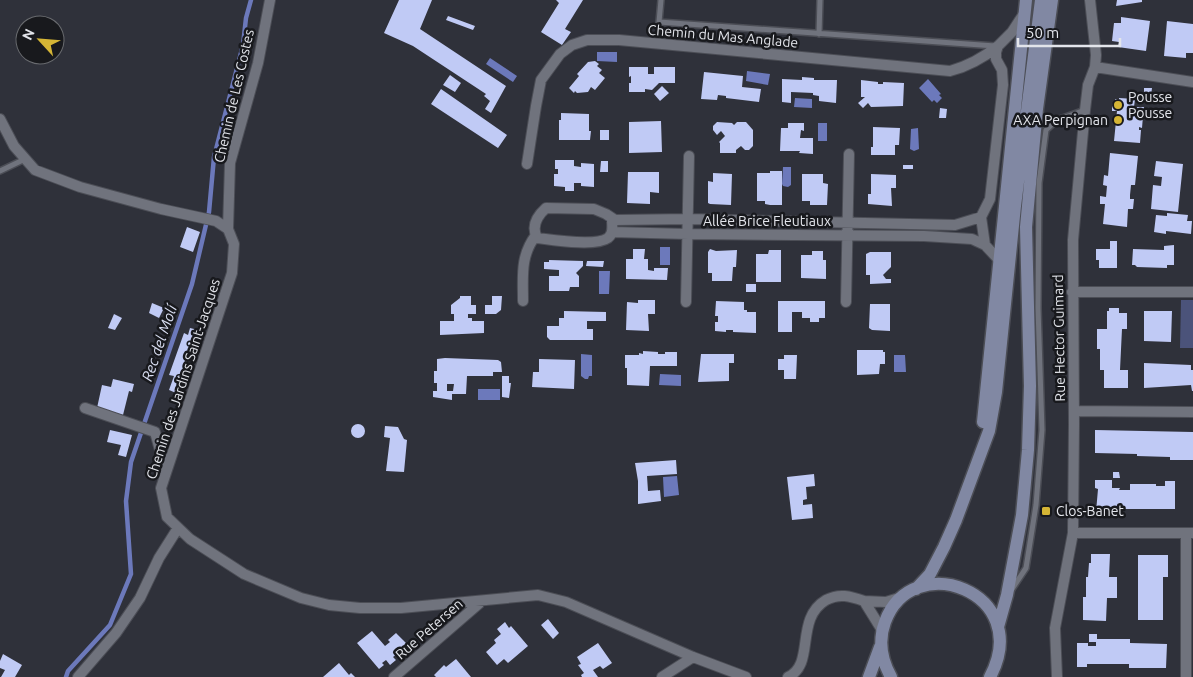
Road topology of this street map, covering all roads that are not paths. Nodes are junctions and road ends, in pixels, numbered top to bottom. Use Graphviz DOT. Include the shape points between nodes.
graph roads {
  1 [pos="270,0"];
  2 [pos="661,0"];
  3 [pos="820,0"];
  4 [pos="1041,0"];
  5 [pos="1052,0"];
  6 [pos="1059,0"];
  7 [pos="1090,0"];
  8 [pos="1026,6"];
  9 [pos="1048,30"];
  10 [pos="819,34"];
  11 [pos="998,46"];
  12 [pos="1095,67"];
  13 [pos="1193,82"];
  14 [pos="1084,110"];
  15 [pos="0,119"];
  16 [pos="849,154"];
  17 [pos="689,156"];
  18 [pos="25,159"];
  19 [pos="527,164"];
  20 [pos="0,171"];
  21 [pos="981,217"];
  22 [pos="612,219"];
  23 [pos="689,220"];
  24 [pos="846,223"];
  25 [pos="228,229"];
  26 [pos="612,232"];
  27 [pos="688,234"];
  28 [pos="846,234"];
  29 [pos="536,235"];
  30 [pos="984,245"];
  31 [pos="1000,261"];
  32 [pos="1072,292"];
  33 [pos="1193,292"];
  34 [pos="523,301"];
  35 [pos="686,302"];
  36 [pos="846,302"];
  37 [pos="85,408"];
  38 [pos="1074,411"];
  39 [pos="1193,412"];
  40 [pos="983,445"];
  41 [pos="166,473"];
  42 [pos="178,528"];
  43 [pos="1073,533"];
  44 [pos="1189,533"];
  45 [pos="916,589"];
  46 [pos="1007,595"];
  47 [pos="903,597"];
  48 [pos="482,601"];
  49 [pos="864,601"];
  50 [pos="998,627"];
  51 [pos="882,630"];
  52 [pos="880,647"];
  53 [pos="693,657"];
  54 [pos="78,677"];
  55 [pos="394,677"];
  56 [pos="662,677"];
  57 [pos="746,677"];
  58 [pos="788,677"];
  59 [pos="869,677"];
  60 [pos="891,677"];
  61 [pos="990,677"];
  62 [pos="1057,677"];
  63 [pos="1186,677"];
  1 -- 25 [label="street, Chemin de Les Costes" via="258,63 230,163"];
  2 -- 10 [label="lane" via="659,22"];
  3 -- 10 [label="lane"];
  4 -- 40 [label="main road" via="996,392"];
  5 -- 9 [label="main road"];
  6 -- 9 [label="main road"];
  7 -- 12 [label="street, Rue Hector Guimard"];
  8 -- 11 [label="street, Chemin du Mas Anglade" via="1012,32"];
  8 -- 31 [label="main road"];
  9 -- 46 [label="main road" via="1026,228 1030,386 1028,450 1022,515"];
  10 -- 11 [label="lane"];
  11 -- 19 [label="street, Chemin du Mas Anglade" via="966,67 950,71 619,40 587,40 560,54 541,80"];
  11 -- 21 [label="street" via="996,60 1002,70 1003,85 990,199"];
  12 -- 13 [label="street"];
  12 -- 14 [label="street, Rue Hector Guimard"];
  14 -- 32 [label="street, Rue Hector Guimard"];
  14 -- 46 [label="lane" via="1057,120 1046,130 1039,183 1038,308 1042,430 1026,568"];
  15 -- 18 [label="street"];
  16 -- 24 [label="street, Allée Brice Fleutiaux"];
  17 -- 23 [label="street, Allée Brice Fleutiaux"];
  18 -- 20 [label="lane"];
  18 -- 25 [label="street" via="35,170 80,187 161,210 216,221"];
  21 -- 24 [label="street, Allée Brice Fleutiaux" via="955,226"];
  21 -- 30 [label="street"];
  22 -- 23 [label="street, Allée Brice Fleutiaux"];
  22 -- 26 [label="street"];
  22 -- 29 [label="street, Allée Brice Fleutiaux" via="594,209 546,208 535,223"];
  23 -- 24 [label="street, Allée Brice Fleutiaux"];
  23 -- 27 [label="street, Allée Brice Fleutiaux"];
  24 -- 28 [label="street, Allée Brice Fleutiaux"];
  25 -- 41 [label="street, Chemin des Jardins Saint-Jacques" via="234,244 232,273"];
  26 -- 27 [label="street, Allée Brice Fleutiaux"];
  26 -- 29 [label="street, Allée Brice Fleutiaux" via="608,238 597,242 549,240"];
  27 -- 28 [label="street, Allée Brice Fleutiaux"];
  27 -- 35 [label="street, Allée Brice Fleutiaux"];
  28 -- 30 [label="street, Allée Brice Fleutiaux" via="961,238"];
  28 -- 36 [label="street, Allée Brice Fleutiaux"];
  29 -- 34 [label="street, Allée Brice Fleutiaux" via="524,255"];
  30 -- 31 [label="street"];
  31 -- 40 [label="main road" via="982,428"];
  32 -- 33 [label="street"];
  32 -- 38 [label="street, Rue Hector Guimard"];
  37 -- 41 [label="street" via="155,432"];
  38 -- 39 [label="street"];
  38 -- 43 [label="street, Rue Hector Guimard"];
  40 -- 45 [label="main road" via="944,547 930,574"];
  41 -- 42 [label="street, Chemin des Jardins Saint-Jacques" via="161,488 167,517"];
  42 -- 48 [label="street, Chemin des Jardins Saint-Jacques" via="244,574 301,598 329,605 401,608"];
  42 -- 54 [label="street" via="140,598 116,633"];
  43 -- 44 [label="street"];
  43 -- 62 [label="street, Rue Hector Guimard" via="1055,628"];
  44 -- 63 [label="street"];
  45 -- 47 [label="main road"];
  45 -- 50 [label="main road" via="930,584 959,586 984,602"];
  46 -- 50 [label="main road"];
  47 -- 49 [label="street" via="886,602"];
  47 -- 51 [label="main road" via="893,606"];
  48 -- 53 [label="street, Chemin des Jardins Saint-Jacques" via="538,595 566,602"];
  48 -- 55 [label="street, Rue Petersen"];
  49 -- 51 [label="street"];
  49 -- 58 [label="street" via="848,595 821,603 812,614 803,659"];
  50 -- 61 [label="main road" via="999,653"];
  51 -- 52 [label="main road"];
  52 -- 59 [label="main road"];
  52 -- 60 [label="main road"];
  53 -- 56 [label="street"];
  53 -- 57 [label="street, Chemin des Jardins Saint-Jacques"];
}
